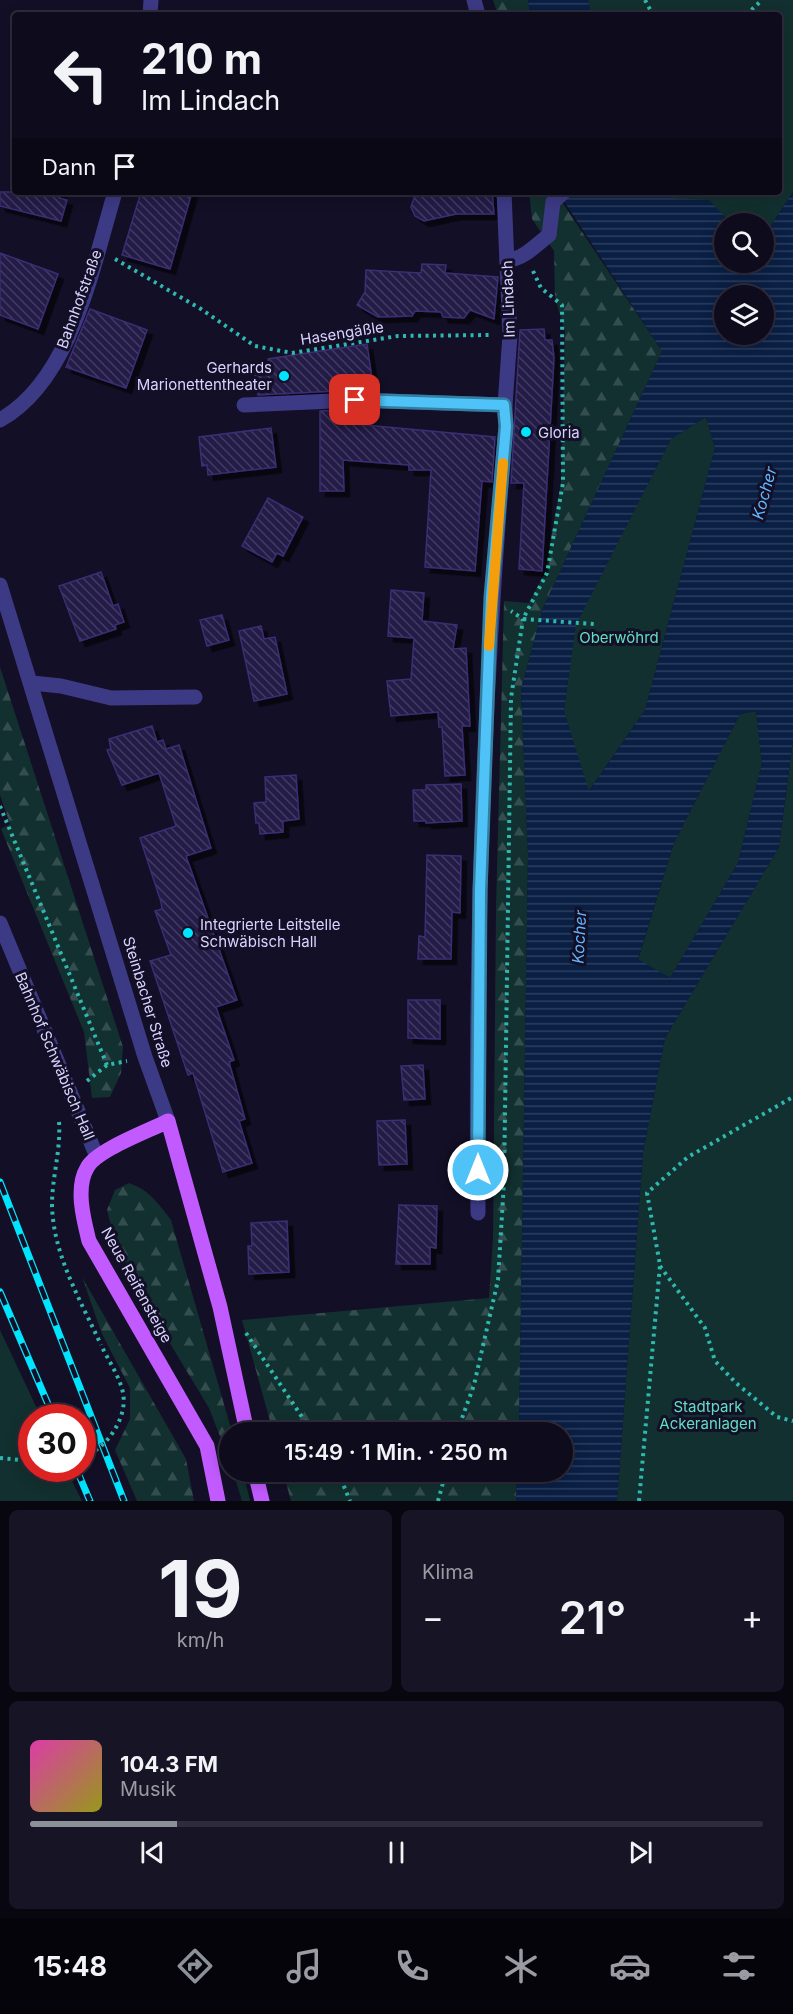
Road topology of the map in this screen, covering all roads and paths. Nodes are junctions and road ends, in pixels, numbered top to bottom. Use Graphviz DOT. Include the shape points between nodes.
graph roads {
  1 [pos="762,0"];
  2 [pos="749,12"];
  3 [pos="114,195"];
  4 [pos="504,195"];
  5 [pos="558,197"];
  6 [pos="98,249"];
  7 [pos="525,254"];
  8 [pos="507,260"];
  9 [pos="510,335"];
  10 [pos="244,405"];
  11 [pos="504,405"];
  12 [pos="0,420"];
  13 [pos="0,585"];
  14 [pos="491,597"];
  15 [pos="523,620"];
  16 [pos="594,624"];
  17 [pos="32,683"];
  18 [pos="195,697"];
  19 [pos="0,806"];
  20 [pos="0,923"];
  21 [pos="145,1057"];
  22 [pos="107,1065"];
  23 [pos="793,1097"];
  24 [pos="74,1101"];
  25 [pos="168,1121"];
  26 [pos="97,1157"];
  27 [pos="478,1213"];
  28 [pos="660,1265"];
  29 [pos="249,1335"];
  30 [pos="101,1345"];
  31 [pos="793,1421"];
  32 [pos="245,1422"];
  33 [pos="306,1422"];
  34 [pos="461,1422"];
  35 [pos="96,1449"];
  36 [pos="0,1458"];
  37 [pos="18,1460"];
  38 [pos="257,1482"];
  39 [pos="344,1482"];
  40 [pos="443,1482"];
  41 [pos="218,1501"];
  42 [pos="262,1501"];
  43 [pos="350,1501"];
  44 [pos="438,1501"];
  45 [pos="639,1501"];
  1 -- 2 [label="path"];
  3 -- 6 [label="street, Bahnhofstraße"];
  4 -- 8 [label="street, Im Lindach"];
  5 -- 7 [label="street" via="549,235"];
  6 -- 9 [label="path, Hasengäßle" via="255,345 292,353 398,336"];
  6 -- 12 [label="street, Bahnhofstraße" via="76,317 49,374 29,397"];
  7 -- 8 [label="street"];
  7 -- 15 [label="path" via="541,288 562,305 563,483 547,573"];
  8 -- 9 [label="street, Im Lindach"];
  9 -- 11 [label="street, Im Lindach"];
  10 -- 11 [label="street" via="355,400"];
  11 -- 14 [label="street, Im Lindach" via="506,426"];
  13 -- 17 [label="street, Steinbacher Straße"];
  14 -- 15 [label="path"];
  14 -- 27 [label="street, Im Lindach" via="478,936"];
  15 -- 16 [label="path"];
  15 -- 34 [label="path" via="511,698 504,1182 498,1280 474,1385"];
  17 -- 18 [label="street" via="111,698"];
  17 -- 21 [label="street, Steinbacher Straße"];
  19 -- 22 [label="path"];
  20 -- 24 [label="street, Bahnhof Schwäbisch Hall"];
  21 -- 22 [label="path"];
  21 -- 25 [label="street, Steinbacher Straße"];
  22 -- 24 [label="path" via="87,1081"];
  23 -- 28 [label="path" via="688,1157 647,1193"];
  24 -- 26 [label="street, Bahnhof Schwäbisch Hall"];
  25 -- 26 [label="main road"];
  25 -- 32 [label="main road, Steinbacher Straße" via="220,1307"];
  26 -- 41 [label="main road, Neue Reifensteige" via="86,1168 80,1205 89,1241 207,1446"];
  28 -- 31 [label="path" via="705,1328 715,1361 777,1417"];
  28 -- 45 [label="path"];
  29 -- 33 [label="path"];
  30 -- 35 [label="path, bridge" via="123,1393 121,1419"];
  36 -- 37 [label="path"];
  38 -- 42 [label="main road"];
  39 -- 43 [label="path"];
  40 -- 44 [label="path"];
}
